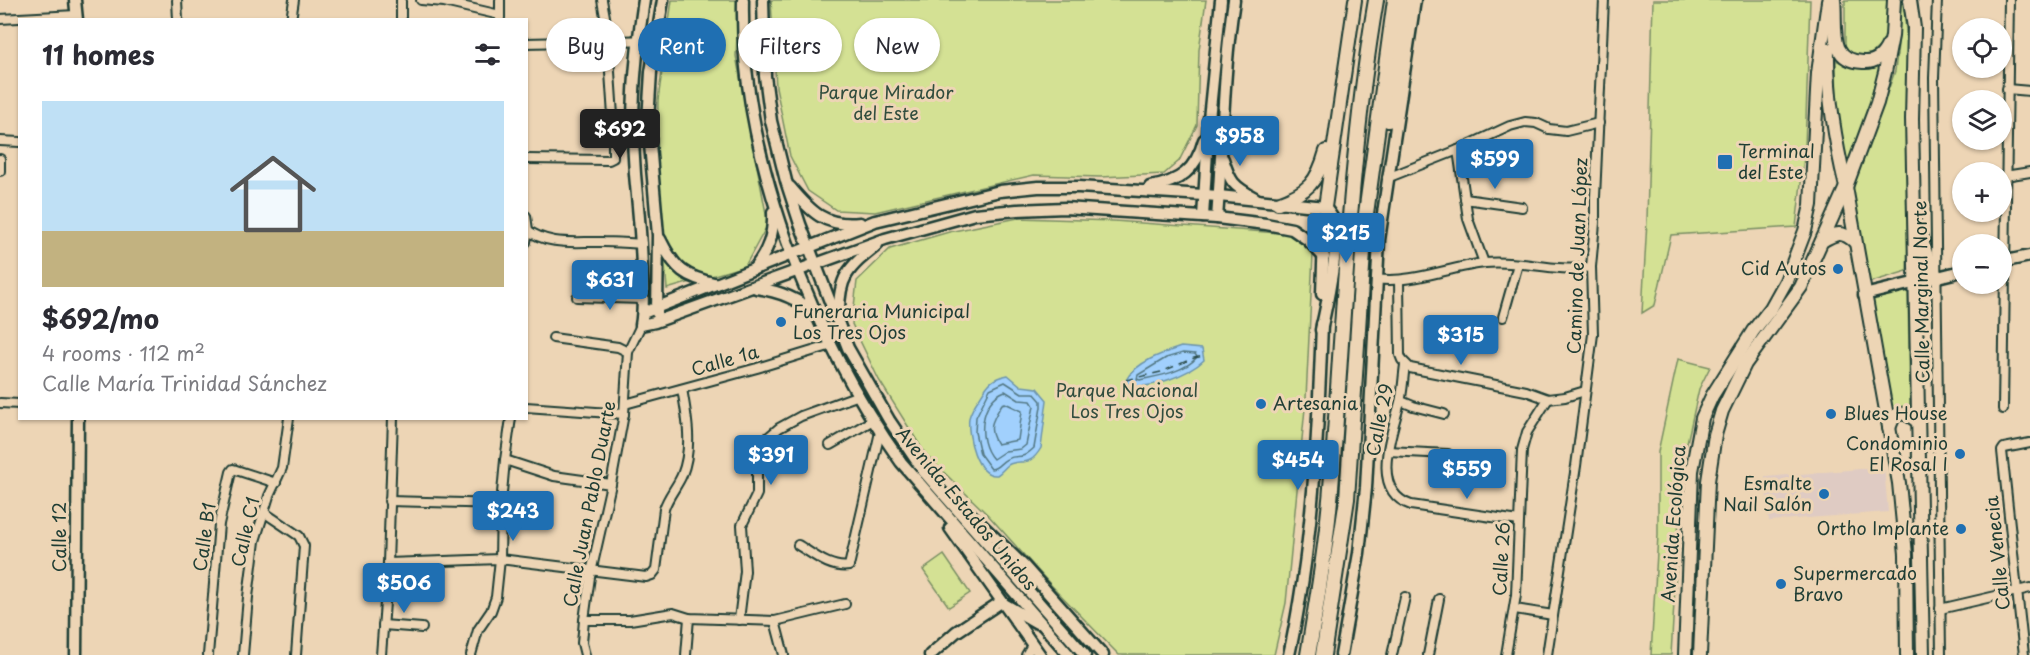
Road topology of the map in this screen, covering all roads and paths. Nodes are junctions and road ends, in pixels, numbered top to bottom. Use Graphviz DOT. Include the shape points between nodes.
graph roads {
  1 [pos="75,0"];
  2 [pos="177,0"];
  3 [pos="294,0"];
  4 [pos="401,0"];
  5 [pos="421,0"];
  6 [pos="500,0"];
  7 [pos="602,0"];
  8 [pos="644,0"];
  9 [pos="663,0"];
  10 [pos="743,0"];
  11 [pos="763,0"];
  12 [pos="1221,0"];
  13 [pos="1234,0"];
  14 [pos="1355,0"];
  15 [pos="1367,0"];
  16 [pos="1376,0"];
  17 [pos="1395,0"];
  18 [pos="1407,0"];
  19 [pos="1416,0"];
  20 [pos="1604,0"];
  21 [pos="1830,0"];
  22 [pos="1894,0"];
  23 [pos="1910,0"];
  24 [pos="1915,0"];
  25 [pos="1937,0"];
  26 [pos="2009,0"];
  27 [pos="444,1"];
  28 [pos="77,17"];
  29 [pos="500,17"];
  30 [pos="38,18"];
  31 [pos="178,18"];
  32 [pos="291,18"];
  33 [pos="401,18"];
  34 [pos="605,18"];
  35 [pos="641,18"];
  36 [pos="660,18"];
  37 [pos="0,19"];
  38 [pos="18,19"];
  39 [pos="1914,28"];
  40 [pos="1892,36"];
  41 [pos="626,40"];
  42 [pos="638,40"];
  43 [pos="528,43"];
  44 [pos="546,43"];
  45 [pos="610,72"];
  46 [pos="652,72"];
  47 [pos="2007,89"];
  48 [pos="2030,92"];
  49 [pos="1361,103"];
  50 [pos="1339,104"];
  51 [pos="1209,119"];
  52 [pos="1599,123"];
  53 [pos="1221,134"];
  54 [pos="0,141"];
  55 [pos="18,142"];
  56 [pos="1458,150"];
  57 [pos="0,159"];
  58 [pos="528,159"];
  59 [pos="2006,162"];
  60 [pos="0,171"];
  61 [pos="2030,172"];
  62 [pos="2012,175"];
  63 [pos="1387,178"];
  64 [pos="786,181"];
  65 [pos="1846,187"];
  66 [pos="1134,190"];
  67 [pos="1915,194"];
  68 [pos="1204,195"];
  69 [pos="1219,196"];
  70 [pos="1465,199"];
  71 [pos="773,200"];
  72 [pos="1260,201"];
  73 [pos="1278,203"];
  74 [pos="1325,207"];
  75 [pos="1522,207"];
  76 [pos="1203,217"];
  77 [pos="1217,218"];
  78 [pos="875,221"];
  79 [pos="1365,221"];
  80 [pos="528,230"];
  81 [pos="658,235"];
  82 [pos="885,239"];
  83 [pos="1822,241"];
  84 [pos="1855,242"];
  85 [pos="642,244"];
  86 [pos="809,246"];
  87 [pos="792,254"];
  88 [pos="1323,256"];
  89 [pos="2030,256"];
  90 [pos="2012,260"];
  91 [pos="1484,263"];
  92 [pos="816,264"];
  93 [pos="1518,264"];
  94 [pos="1591,267"];
  95 [pos="754,270"];
  96 [pos="799,270"];
  97 [pos="1952,273"];
  98 [pos="1937,277"];
  99 [pos="1376,279"];
  100 [pos="1399,281"];
  101 [pos="1916,283"];
  102 [pos="718,284"];
  103 [pos="753,288"];
  104 [pos="2002,294"];
  105 [pos="1864,295"];
  106 [pos="577,297"];
  107 [pos="643,299"];
  108 [pos="657,308"];
  109 [pos="1777,311"];
  110 [pos="643,313"];
  111 [pos="818,316"];
  112 [pos="1503,317"];
  113 [pos="656,322"];
  114 [pos="641,325"];
  115 [pos="839,325"];
  116 [pos="1322,330"];
  117 [pos="553,338"];
  118 [pos="832,345"];
  119 [pos="628,352"];
  120 [pos="1405,364"];
  121 [pos="682,389"];
  122 [pos="1585,391"];
  123 [pos="859,395"];
  124 [pos="1548,399"];
  125 [pos="1401,401"];
  126 [pos="0,403"];
  127 [pos="18,404"];
  128 [pos="625,404"];
  129 [pos="528,407"];
  130 [pos="2002,409"];
  131 [pos="624,414"];
  132 [pos="1444,414"];
  133 [pos="78,420"];
  134 [pos="289,420"];
  135 [pos="393,420"];
  136 [pos="511,420"];
  137 [pos="873,420"];
  138 [pos="1918,422"];
  139 [pos="1888,428"];
  140 [pos="880,432"];
  141 [pos="2030,443"];
  142 [pos="830,445"];
  143 [pos="1388,451"];
  144 [pos="1448,454"];
  145 [pos="505,460"];
  146 [pos="924,472"];
  147 [pos="276,483"];
  148 [pos="611,484"];
  149 [pos="922,488"];
  150 [pos="389,501"];
  151 [pos="501,504"];
  152 [pos="265,513"];
  153 [pos="1519,521"];
  154 [pos="798,545"];
  155 [pos="500,559"];
  156 [pos="388,562"];
  157 [pos="591,571"];
  158 [pos="2030,588"];
  159 [pos="2018,591"];
  160 [pos="1405,597"];
  161 [pos="1439,599"];
  162 [pos="1001,602"];
  163 [pos="845,604"];
  164 [pos="1515,609"];
  165 [pos="1940,609"];
  166 [pos="1553,615"];
  167 [pos="689,618"];
  168 [pos="584,620"];
  169 [pos="739,620"];
  170 [pos="775,621"];
  171 [pos="383,625"];
  172 [pos="422,628"];
  173 [pos="1046,629"];
  174 [pos="1032,645"];
  175 [pos="76,655"];
  176 [pos="208,655"];
  177 [pos="243,655"];
  178 [pos="296,655"];
  179 [pos="381,655"];
  180 [pos="471,655"];
  181 [pos="585,655"];
  182 [pos="686,655"];
  183 [pos="784,655"];
  184 [pos="930,655"];
  185 [pos="1026,655"];
  186 [pos="1040,655"];
  187 [pos="1069,655"];
  188 [pos="1085,655"];
  189 [pos="1102,655"];
  190 [pos="1289,655"];
  191 [pos="1308,655"];
  192 [pos="1323,655"];
  193 [pos="1341,655"];
  194 [pos="1392,655"];
  195 [pos="1428,655"];
  196 [pos="1506,655"];
  197 [pos="1547,655"];
  198 [pos="1684,655"];
  199 [pos="1700,655"];
  200 [pos="1907,655"];
  201 [pos="1923,655"];
  202 [pos="1941,655"];
  203 [pos="2024,655"];
  1 -- 28 [label="street"];
  2 -- 31 [label="street"];
  3 -- 32 [label="street"];
  4 -- 33 [label="street"];
  5 -- 27 [label="street"];
  6 -- 29 [label="street"];
  7 -- 34 [label="street"];
  8 -- 35 [label="street"];
  9 -- 36 [label="street"];
  10 -- 71 [label="street, Avenida Estados Unidos" via="753,113"];
  11 -- 64 [label="street, Avenida Estados Unidos" via="765,76"];
  12 -- 51 [label="street"];
  13 -- 53 [label="street"];
  14 -- 50 [label="main road"];
  15 -- 49 [label="highway"];
  16 -- 49 [label="highway"];
  17 -- 79 [label="highway"];
  18 -- 79 [label="highway" via="1384,140"];
  19 -- 63 [label="street"];
  20 -- 52 [label="street, Camino de Juan López"];
  21 -- 40 [label="main road" via="1836,44 1849,60 1868,63 1878,59"];
  21 -- 65 [label="main road" via="1829,95"];
  21 -- 109 [label="main road" via="1818,73 1811,204"];
  22 -- 40 [label="main road"];
  23 -- 39 [label="main road"];
  24 -- 39 [label="main road"];
  25 -- 98 [label="street, Calle Marginal Norte"];
  26 -- 47 [label="street"];
  27 -- 29 [label="street"];
  28 -- 30 [label="street"];
  37 -- 38 [label="street"];
  39 -- 67 [label="main road"];
  40 -- 65 [label="main road" via="1877,103"];
  41 -- 42 [label="street"];
  42 -- 85 [label="street" via="632,113"];
  43 -- 44 [label="street"];
  45 -- 58 [label="street" via="613,158"];
  46 -- 81 [label="street" via="648,137"];
  47 -- 48 [label="street"];
  47 -- 59 [label="street"];
  49 -- 191 [label="highway" via="1332,476"];
  50 -- 73 [label="main road" via="1320,171 1307,188"];
  50 -- 74 [label="main road"];
  51 -- 66 [label="street" via="1201,150 1190,169 1167,184"];
  51 -- 68 [label="street"];
  52 -- 56 [label="street" via="1566,131 1525,122"];
  52 -- 94 [label="street, Camino de Juan López"];
  53 -- 69 [label="street"];
  53 -- 72 [label="street" via="1222,157 1229,178 1240,190"];
  54 -- 55 [label="street"];
  56 -- 63 [label="street"];
  56 -- 70 [label="street"];
  57 -- 60 [label="street"];
  61 -- 62 [label="street"];
  63 -- 99 [label="street"];
  64 -- 78 [label="street" via="808,209 828,220 850,224"];
  64 -- 86 [label="street, Avenida Estados Unidos"];
  65 -- 83 [label="main road"];
  65 -- 84 [label="main road"];
  66 -- 68 [label="street"];
  66 -- 78 [label="street" via="1038,187 1000,191"];
  67 -- 98 [label="main road" via="1924,251"];
  67 -- 101 [label="main road"];
  68 -- 69 [label="street"];
  68 -- 76 [label="street"];
  69 -- 72 [label="street"];
  69 -- 77 [label="street"];
  70 -- 75 [label="street"];
  70 -- 91 [label="street"];
  71 -- 87 [label="street, Avenida Estados Unidos"];
  71 -- 95 [label="street" via="774,231"];
  72 -- 73 [label="street"];
  73 -- 74 [label="street"];
  74 -- 88 [label="street"];
  74 -- 116 [label="street" via="1333,219 1336,235"];
  76 -- 77 [label="street"];
  76 -- 82 [label="street" via="1065,208 1017,210 975,214"];
  77 -- 88 [label="street" via="1292,229"];
  78 -- 86 [label="street"];
  79 -- 192 [label="highway" via="1347,499"];
  80 -- 85 [label="street" via="537,237 561,243"];
  81 -- 102 [label="street" via="682,273"];
  81 -- 108 [label="street"];
  82 -- 92 [label="street"];
  82 -- 115 [label="street" via="852,265 845,276 838,299"];
  83 -- 84 [label="main road" via="1839,232"];
  83 -- 109 [label="main road" via="1801,287"];
  84 -- 105 [label="main road"];
  85 -- 107 [label="street"];
  86 -- 87 [label="street"];
  86 -- 92 [label="street, Avenida Estados Unidos"];
  87 -- 95 [label="street"];
  87 -- 96 [label="street, Avenida Estados Unidos"];
  88 -- 116 [label="street"];
  89 -- 90 [label="street"];
  91 -- 93 [label="street"];
  91 -- 100 [label="street"];
  92 -- 96 [label="street"];
  92 -- 115 [label="street, Avenida Estados Unidos"];
  93 -- 94 [label="street"];
  93 -- 112 [label="street"];
  94 -- 122 [label="street, Camino de Juan López" via="1593,333"];
  95 -- 102 [label="street"];
  96 -- 103 [label="street"];
  96 -- 111 [label="street, Avenida Estados Unidos"];
  97 -- 98 [label="street"];
  98 -- 101 [label="street"];
  98 -- 165 [label="street, Calle Marginal Norte"];
  99 -- 100 [label="street"];
  99 -- 193 [label="street" via="1366,488"];
  100 -- 120 [label="street, Calle 29" via="1400,354"];
  101 -- 105 [label="street"];
  101 -- 138 [label="main road"];
  102 -- 108 [label="street"];
  103 -- 111 [label="street" via="793,297"];
  103 -- 113 [label="street"];
  104 -- 130 [label="street"];
  105 -- 139 [label="main road"];
  106 -- 107 [label="street"];
  107 -- 110 [label="street"];
  108 -- 110 [label="street"];
  108 -- 113 [label="street"];
  109 -- 198 [label="main road, Avenida Ecológica" via="1753,331 1702,418 1692,471"];
  109 -- 199 [label="main road, Avenida Ecológica" via="1745,364 1715,435 1708,481"];
  110 -- 114 [label="street"];
  111 -- 118 [label="street, Avenida Estados Unidos"];
  113 -- 114 [label="street"];
  114 -- 119 [label="street, Calle Juan Pablo Duarte"];
  115 -- 146 [label="street, Avenida Estados Unidos" via="872,392"];
  116 -- 190 [label="street" via="1316,460"];
  117 -- 119 [label="street" via="618,347"];
  118 -- 121 [label="street, Calle 1a"];
  118 -- 123 [label="street, Avenida Estados Unidos"];
  119 -- 128 [label="street, Calle Juan Pablo Duarte"];
  120 -- 124 [label="street" via="1416,370 1526,391"];
  120 -- 125 [label="street, Calle 29"];
  121 -- 128 [label="street, Calle 1a"];
  121 -- 157 [label="street" via="688,419 687,457 664,509 656,570 646,577"];
  122 -- 124 [label="street"];
  122 -- 166 [label="street, Camino de Juan López"];
  123 -- 137 [label="street, Avenida Estados Unidos"];
  123 -- 169 [label="street" via="794,420 760,444 757,494 742,525 745,571"];
  124 -- 153 [label="street, Calle 26" via="1524,440"];
  125 -- 132 [label="street"];
  125 -- 143 [label="street, Calle 29"];
  126 -- 127 [label="street"];
  128 -- 131 [label="street, Calle Juan Pablo Duarte"];
  129 -- 131 [label="street"];
  131 -- 148 [label="street, Calle Juan Pablo Duarte"];
  133 -- 175 [label="street, Calle 12"];
  134 -- 147 [label="street, Calle C1"];
  135 -- 150 [label="street"];
  136 -- 145 [label="street"];
  137 -- 140 [label="street, Avenida Estados Unidos"];
  137 -- 142 [label="street"];
  138 -- 139 [label="main road" via="1901,413"];
  138 -- 201 [label="main road"];
  139 -- 200 [label="main road" via="1899,483 1906,554"];
  140 -- 149 [label="street, Avenida Estados Unidos"];
  140 -- 154 [label="street" via="849,566 827,563"];
  141 -- 159 [label="street, Calle Venecia" via="2003,449"];
  143 -- 144 [label="street"];
  143 -- 153 [label="street, Calle 29" via="1389,486 1397,498 1411,505"];
  145 -- 148 [label="street" via="554,476"];
  145 -- 151 [label="street"];
  146 -- 188 [label="street, Avenida Estados Unidos"];
  146 -- 189 [label="street" via="1024,566"];
  147 -- 152 [label="street, Calle C1"];
  147 -- 176 [label="street, Calle B1" via="233,469 231,472 219,524"];
  148 -- 157 [label="street, Calle Juan Pablo Duarte"];
  149 -- 162 [label="street"];
  149 -- 173 [label="street, Avenida Estados Unidos"];
  150 -- 151 [label="street"];
  150 -- 156 [label="street"];
  151 -- 155 [label="street"];
  152 -- 177 [label="street, Calle C1" via="255,541"];
  152 -- 178 [label="street" via="299,536 304,546"];
  153 -- 164 [label="street, Calle 26"];
  155 -- 156 [label="street"];
  155 -- 157 [label="street"];
  155 -- 180 [label="street" via="496,597 478,630"];
  156 -- 171 [label="street"];
  157 -- 168 [label="street, Calle Juan Pablo Duarte"];
  158 -- 159 [label="street"];
  159 -- 165 [label="street"];
  159 -- 203 [label="street, Calle Venecia"];
  160 -- 194 [label="street"];
  161 -- 195 [label="street"];
  162 -- 173 [label="street"];
  162 -- 174 [label="street"];
  162 -- 184 [label="street"];
  163 -- 170 [label="street"];
  164 -- 166 [label="street"];
  164 -- 196 [label="street, Calle 26"];
  165 -- 202 [label="street, Calle Marginal Norte"];
  166 -- 197 [label="street, Camino de Juan López"];
  167 -- 168 [label="street" via="674,613 630,620"];
  167 -- 169 [label="street"];
  167 -- 182 [label="street"];
  168 -- 181 [label="street, Calle Juan Pablo Duarte"];
  169 -- 170 [label="street"];
  170 -- 183 [label="street"];
  171 -- 172 [label="street"];
  171 -- 179 [label="street"];
  173 -- 187 [label="street, Avenida Estados Unidos"];
  174 -- 185 [label="street"];
  174 -- 186 [label="street"];
}
